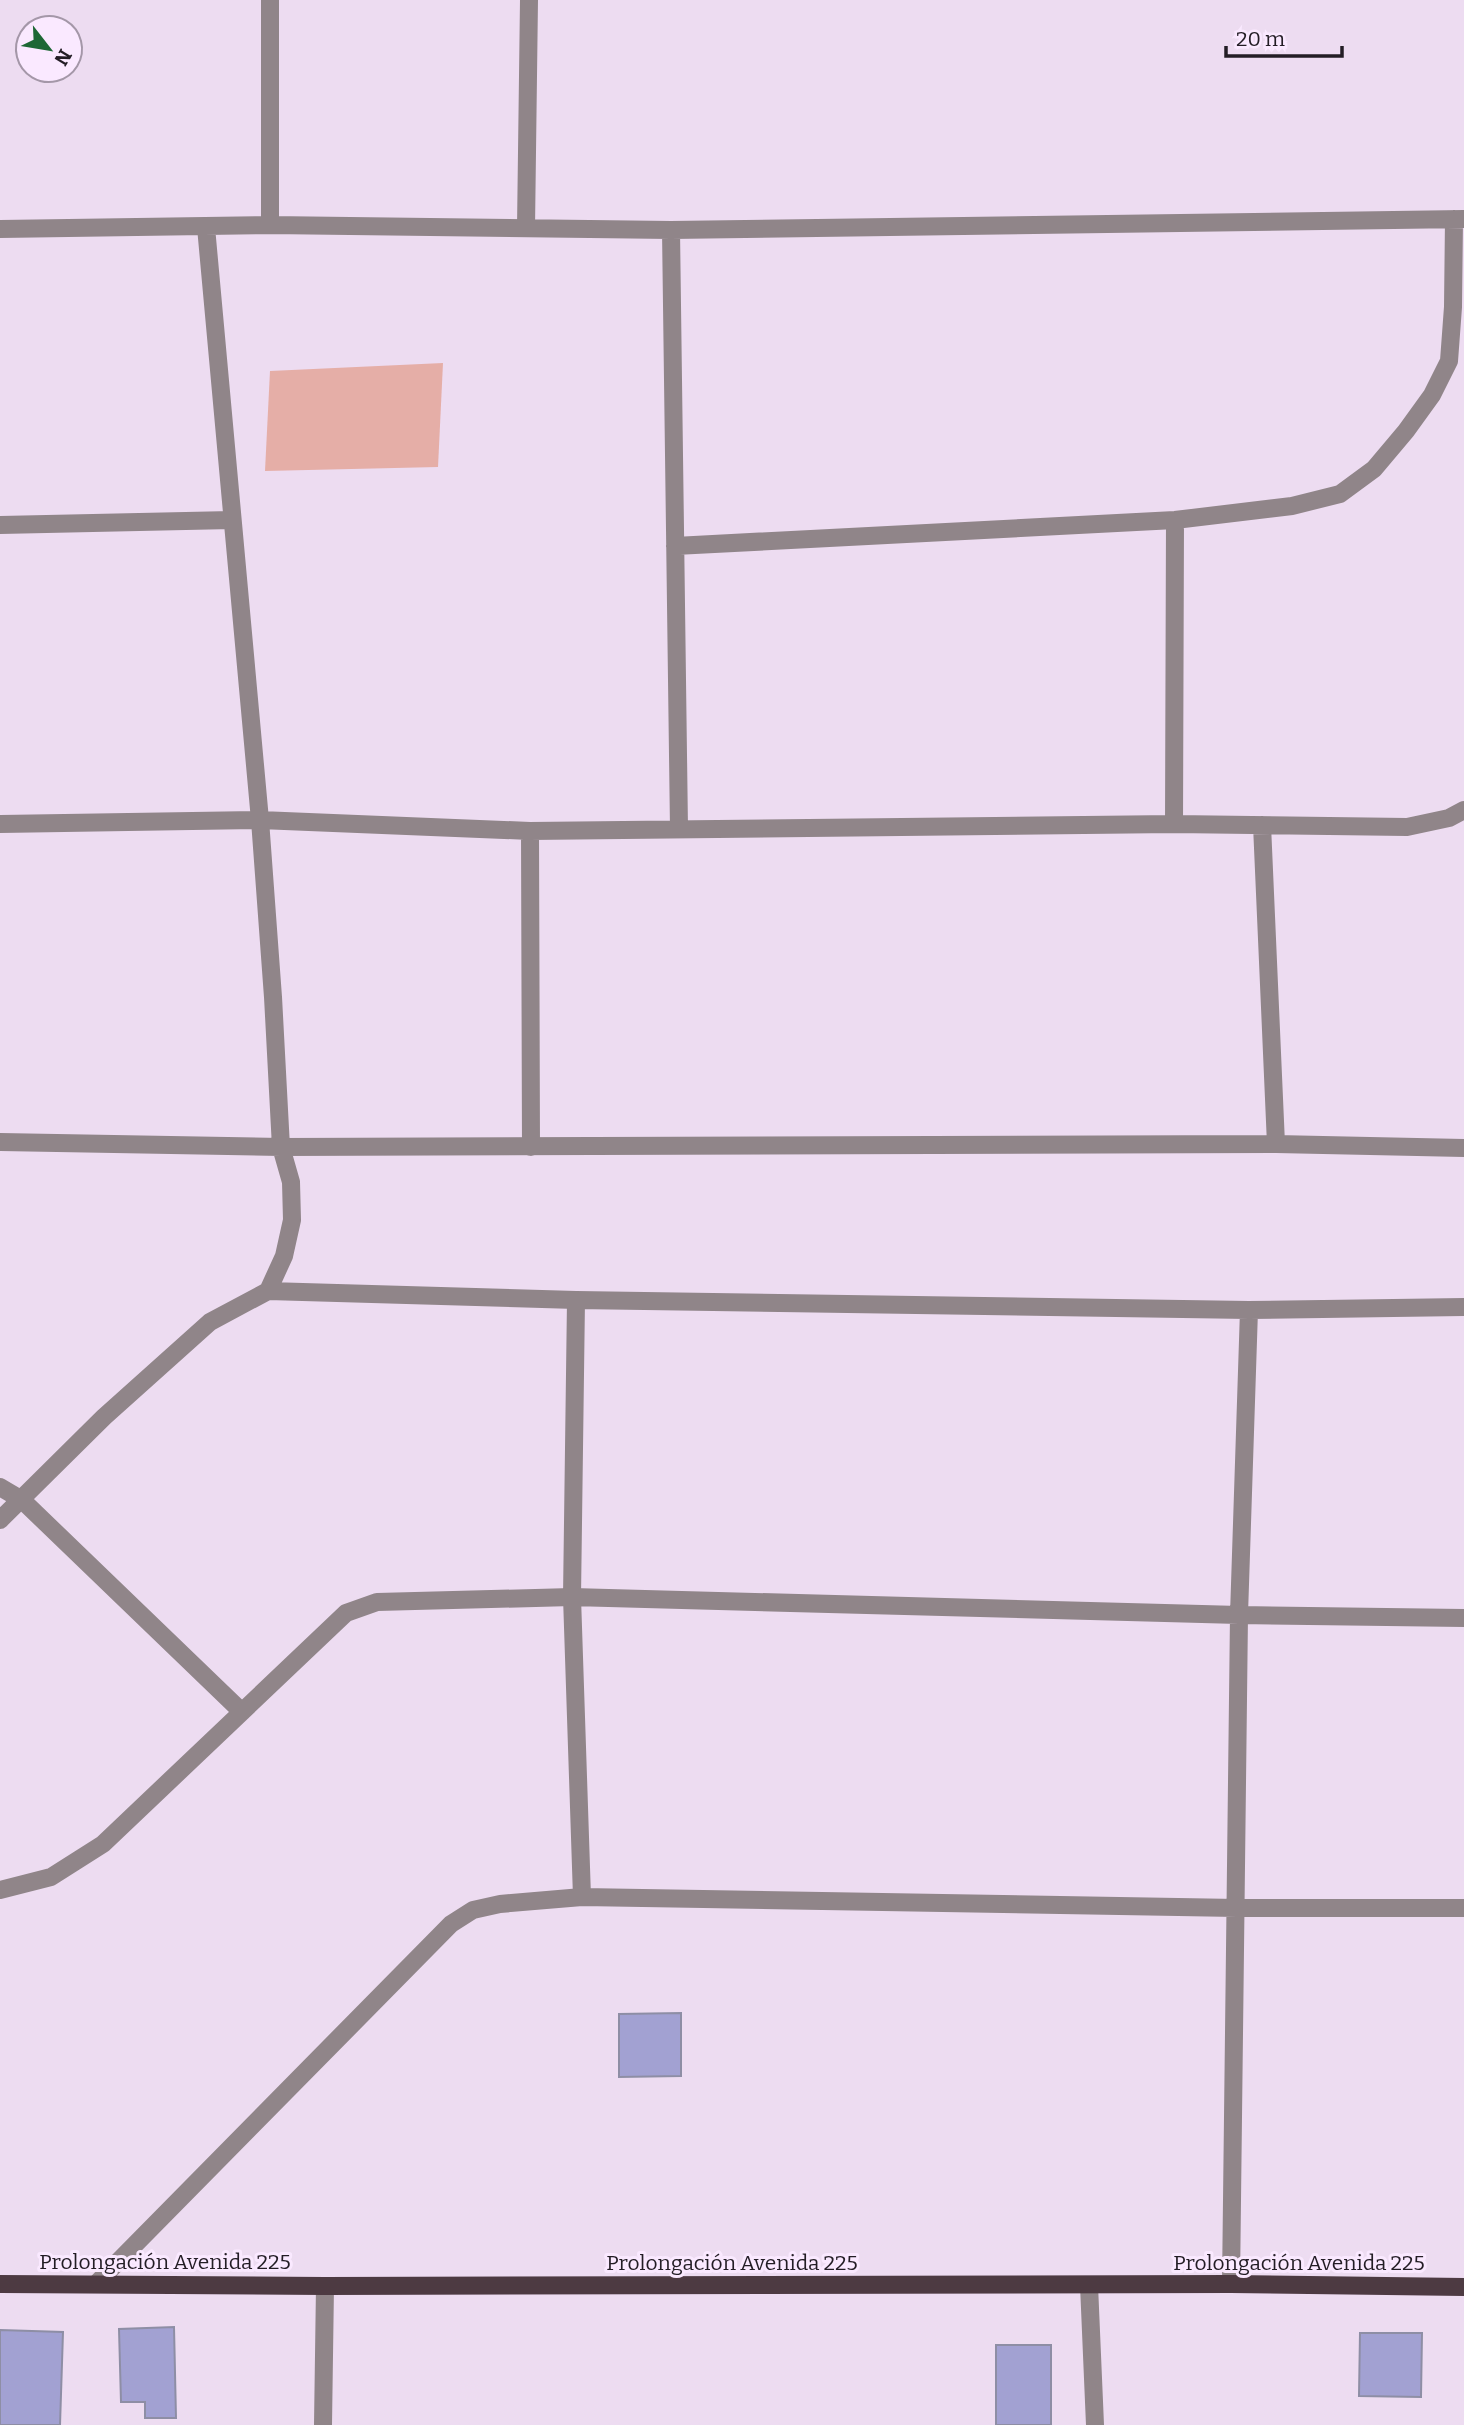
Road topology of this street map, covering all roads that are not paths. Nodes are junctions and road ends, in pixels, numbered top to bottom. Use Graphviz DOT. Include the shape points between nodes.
graph roads {
  1 [pos="270,0"];
  2 [pos="529,0"];
  3 [pos="1459,219"];
  4 [pos="270,225"];
  5 [pos="206,227"];
  6 [pos="526,228"];
  7 [pos="0,229"];
  8 [pos="671,230"];
  9 [pos="232,520"];
  10 [pos="1175,520"];
  11 [pos="0,525"];
  12 [pos="675,547"];
  13 [pos="1464,810"];
  14 [pos="260,820"];
  15 [pos="0,824"];
  16 [pos="1174,824"];
  17 [pos="1262,825"];
  18 [pos="679,830"];
  19 [pos="530,831"];
  20 [pos="0,1142"];
  21 [pos="1276,1144"];
  22 [pos="281,1147"];
  23 [pos="531,1147"];
  24 [pos="1464,1148"];
  25 [pos="268,1291"];
  26 [pos="576,1300"];
  27 [pos="1464,1307"];
  28 [pos="1249,1310"];
  29 [pos="0,1487"];
  30 [pos="22,1500"];
  31 [pos="0,1520"];
  32 [pos="572,1597"];
  33 [pos="1239,1615"];
  34 [pos="1464,1618"];
  35 [pos="242,1712"];
  36 [pos="0,1890"];
  37 [pos="582,1897"];
  38 [pos="1237,1908"];
  39 [pos="1464,1908"];
  40 [pos="97,2283"];
  41 [pos="0,2284"];
  42 [pos="1231,2284"];
  43 [pos="1089,2285"];
  44 [pos="325,2286"];
  45 [pos="1464,2287"];
  46 [pos="323,2425"];
  47 [pos="1095,2425"];
  1 -- 4 [label="street"];
  2 -- 6 [label="street"];
  3 -- 8 [label="street"];
  3 -- 10 [label="street" via="1449,361 1432,395 1374,469 1340,494"];
  4 -- 5 [label="street"];
  4 -- 6 [label="street"];
  5 -- 7 [label="street"];
  5 -- 9 [label="street"];
  6 -- 8 [label="street"];
  8 -- 12 [label="street"];
  9 -- 11 [label="street"];
  9 -- 14 [label="street"];
  10 -- 12 [label="street"];
  10 -- 16 [label="street"];
  12 -- 18 [label="street"];
  13 -- 17 [label="street" via="1407,827"];
  14 -- 15 [label="street"];
  14 -- 19 [label="street"];
  14 -- 22 [label="street"];
  16 -- 17 [label="street"];
  16 -- 18 [label="street"];
  17 -- 21 [label="street"];
  18 -- 19 [label="street"];
  19 -- 23 [label="street"];
  20 -- 22 [label="street"];
  21 -- 23 [label="street"];
  21 -- 24 [label="street"];
  22 -- 23 [label="street"];
  22 -- 25 [label="street" via="291,1182 292,1220 284,1256"];
  25 -- 26 [label="street"];
  25 -- 30 [label="street" via="210,1322 104,1417"];
  26 -- 28 [label="street"];
  26 -- 32 [label="street"];
  27 -- 28 [label="street"];
  28 -- 33 [label="street"];
  29 -- 30 [label="street"];
  30 -- 31 [label="street"];
  30 -- 35 [label="street"];
  32 -- 33 [label="street"];
  32 -- 35 [label="street" via="377,1602 346,1613"];
  32 -- 37 [label="street"];
  33 -- 34 [label="street"];
  33 -- 38 [label="street"];
  35 -- 36 [label="street" via="103,1844 51,1877"];
  37 -- 38 [label="street"];
  37 -- 40 [label="street" via="500,1904 473,1910 451,1924"];
  38 -- 39 [label="street"];
  38 -- 42 [label="street"];
  40 -- 41 [label="main road, Prolongación Avenida 225"];
  40 -- 44 [label="main road, Prolongación Avenida 225"];
  42 -- 43 [label="main road, Prolongación Avenida 225"];
  42 -- 45 [label="main road, Prolongación Avenida 225"];
  43 -- 44 [label="main road, Prolongación Avenida 225"];
  43 -- 47 [label="street"];
  44 -- 46 [label="street"];
}
